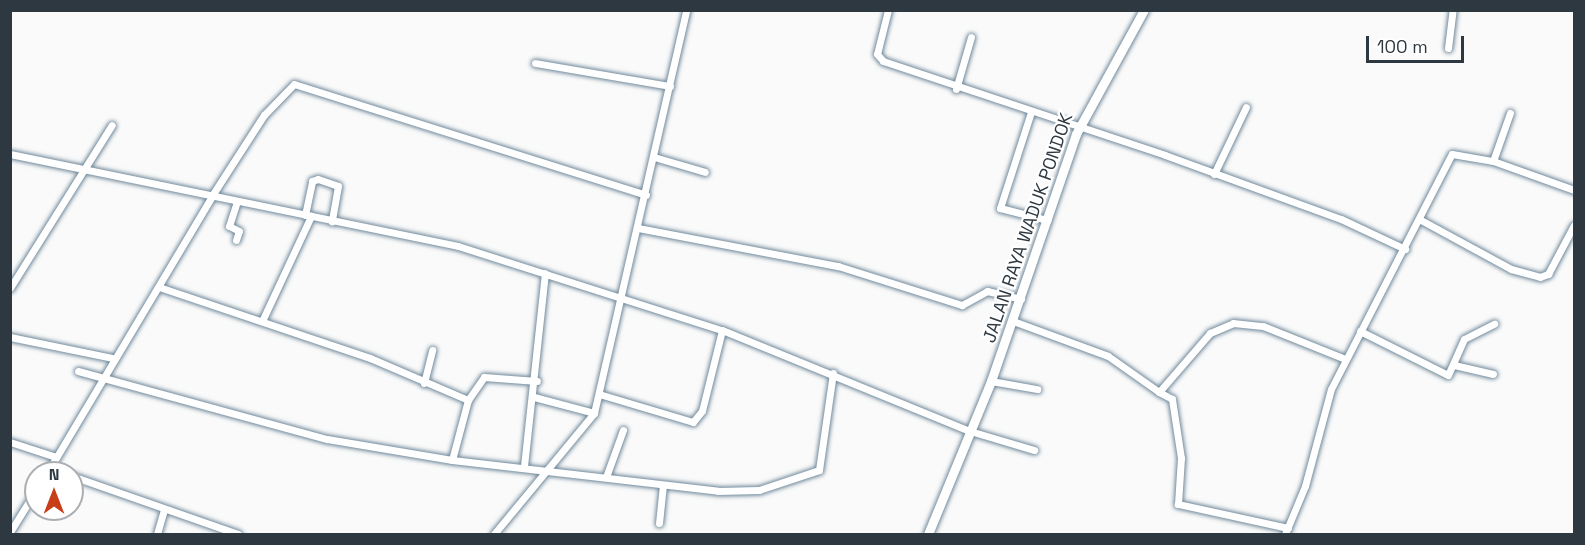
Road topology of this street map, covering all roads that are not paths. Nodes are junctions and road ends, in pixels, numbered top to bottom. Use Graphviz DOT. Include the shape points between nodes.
graph roads {
  1 [pos="687,10"];
  2 [pos="888,10"];
  3 [pos="1144,10"];
  4 [pos="1453,10"];
  5 [pos="970,37"];
  6 [pos="1448,48"];
  7 [pos="535,63"];
  8 [pos="670,86"];
  9 [pos="956,89"];
  10 [pos="1246,107"];
  11 [pos="1031,112"];
  12 [pos="1510,112"];
  13 [pos="112,125"];
  14 [pos="1078,128"];
  15 [pos="10,154"];
  16 [pos="654,158"];
  17 [pos="1493,161"];
  18 [pos="83,167"];
  19 [pos="705,172"];
  20 [pos="1214,174"];
  21 [pos="1575,190"];
  22 [pos="213,194"];
  23 [pos="646,195"];
  24 [pos="237,201"];
  25 [pos="308,215"];
  26 [pos="1419,219"];
  27 [pos="1047,220"];
  28 [pos="332,221"];
  29 [pos="1575,225"];
  30 [pos="638,228"];
  31 [pos="236,240"];
  32 [pos="1405,249"];
  33 [pos="545,273"];
  34 [pos="159,287"];
  35 [pos="10,288"];
  36 [pos="622,298"];
  37 [pos="1021,299"];
  38 [pos="263,320"];
  39 [pos="1013,321"];
  40 [pos="1494,324"];
  41 [pos="722,330"];
  42 [pos="1360,330"];
  43 [pos="10,337"];
  44 [pos="432,350"];
  45 [pos="112,358"];
  46 [pos="1345,359"];
  47 [pos="1454,365"];
  48 [pos="78,371"];
  49 [pos="833,373"];
  50 [pos="1492,374"];
  51 [pos="104,378"];
  52 [pos="537,381"];
  53 [pos="991,381"];
  54 [pos="424,383"];
  55 [pos="1037,389"];
  56 [pos="1159,392"];
  57 [pos="599,394"];
  58 [pos="534,397"];
  59 [pos="468,400"];
  60 [pos="594,412"];
  61 [pos="623,430"];
  62 [pos="970,431"];
  63 [pos="10,442"];
  64 [pos="1034,450"];
  65 [pos="56,457"];
  66 [pos="452,460"];
  67 [pos="54,461"];
  68 [pos="524,466"];
  69 [pos="551,468"];
  70 [pos="606,477"];
  71 [pos="84,480"];
  72 [pos="663,487"];
  73 [pos="24,509"];
  74 [pos="164,509"];
  75 [pos="659,523"];
  76 [pos="1287,531"];
  77 [pos="10,532"];
  78 [pos="157,534"];
  79 [pos="238,534"];
  80 [pos="494,534"];
  81 [pos="928,534"];
  1 -- 8 [label="street"];
  2 -- 9 [label="street" via="878,58"];
  3 -- 14 [label="street, JALAN RAYA WADUK PONDOK"];
  4 -- 6 [label="street"];
  5 -- 9 [label="street"];
  7 -- 8 [label="street"];
  8 -- 16 [label="street"];
  9 -- 11 [label="street"];
  10 -- 20 [label="street"];
  11 -- 14 [label="street"];
  11 -- 27 [label="street" via="1000,208"];
  12 -- 17 [label="street"];
  13 -- 18 [label="street"];
  14 -- 20 [label="street"];
  14 -- 27 [label="street, JALAN RAYA WADUK PONDOK"];
  15 -- 18 [label="street"];
  16 -- 19 [label="street"];
  16 -- 23 [label="street"];
  17 -- 21 [label="street"];
  17 -- 26 [label="street" via="1452,154"];
  18 -- 22 [label="street"];
  18 -- 35 [label="street"];
  20 -- 32 [label="street" via="1341,219"];
  22 -- 23 [label="street" via="270,107 289,87 300,83"];
  22 -- 24 [label="street"];
  22 -- 34 [label="street"];
  23 -- 30 [label="street"];
  24 -- 25 [label="street"];
  24 -- 31 [label="street" via="229,226 239,231"];
  25 -- 28 [label="street"];
  25 -- 28 [label="street" via="312,181 326,181 338,186"];
  25 -- 38 [label="street"];
  26 -- 29 [label="street" via="1511,269 1540,277 1548,273"];
  26 -- 32 [label="street"];
  27 -- 37 [label="street, JALAN RAYA WADUK PONDOK"];
  28 -- 33 [label="street" via="458,246"];
  30 -- 36 [label="street"];
  30 -- 37 [label="street" via="838,266 962,305 987,291"];
  32 -- 42 [label="street"];
  33 -- 36 [label="street"];
  33 -- 52 [label="street"];
  34 -- 38 [label="street" via="212,308"];
  34 -- 45 [label="street"];
  36 -- 41 [label="street"];
  36 -- 57 [label="street"];
  37 -- 39 [label="street, JALAN RAYA WADUK PONDOK"];
  38 -- 54 [label="street"];
  39 -- 53 [label="street, JALAN RAYA WADUK PONDOK"];
  39 -- 56 [label="street" via="1108,356"];
  40 -- 47 [label="street" via="1464,339"];
  41 -- 49 [label="street"];
  41 -- 57 [label="street" via="702,411 693,422"];
  42 -- 46 [label="street"];
  42 -- 47 [label="street" via="1445,374"];
  43 -- 45 [label="street"];
  44 -- 54 [label="street"];
  45 -- 51 [label="street"];
  46 -- 56 [label="street" via="1263,326 1233,323 1210,333"];
  46 -- 76 [label="street"];
  47 -- 50 [label="street"];
  48 -- 51 [label="street"];
  49 -- 62 [label="street"];
  49 -- 72 [label="street" via="821,460 812,475 745,491"];
  51 -- 65 [label="street"];
  51 -- 66 [label="street" via="327,439"];
  52 -- 58 [label="street"];
  52 -- 59 [label="street" via="484,377"];
  53 -- 55 [label="street"];
  53 -- 62 [label="street, JALAN RAYA WADUK PONDOK"];
  54 -- 59 [label="street"];
  56 -- 76 [label="street" via="1172,399 1181,458 1178,504"];
  57 -- 60 [label="street"];
  58 -- 60 [label="street"];
  58 -- 68 [label="street"];
  59 -- 66 [label="street"];
  60 -- 69 [label="street"];
  61 -- 70 [label="street"];
  62 -- 64 [label="street"];
  62 -- 81 [label="street, JALAN RAYA WADUK PONDOK"];
  63 -- 65 [label="street"];
  65 -- 67 [label="street"];
  66 -- 68 [label="street"];
  68 -- 69 [label="street"];
  69 -- 70 [label="street"];
  69 -- 80 [label="street"];
  70 -- 72 [label="street"];
  71 -- 74 [label="street"];
  72 -- 75 [label="street"];
  73 -- 77 [label="street"];
  74 -- 78 [label="street"];
  74 -- 79 [label="street"];
}
